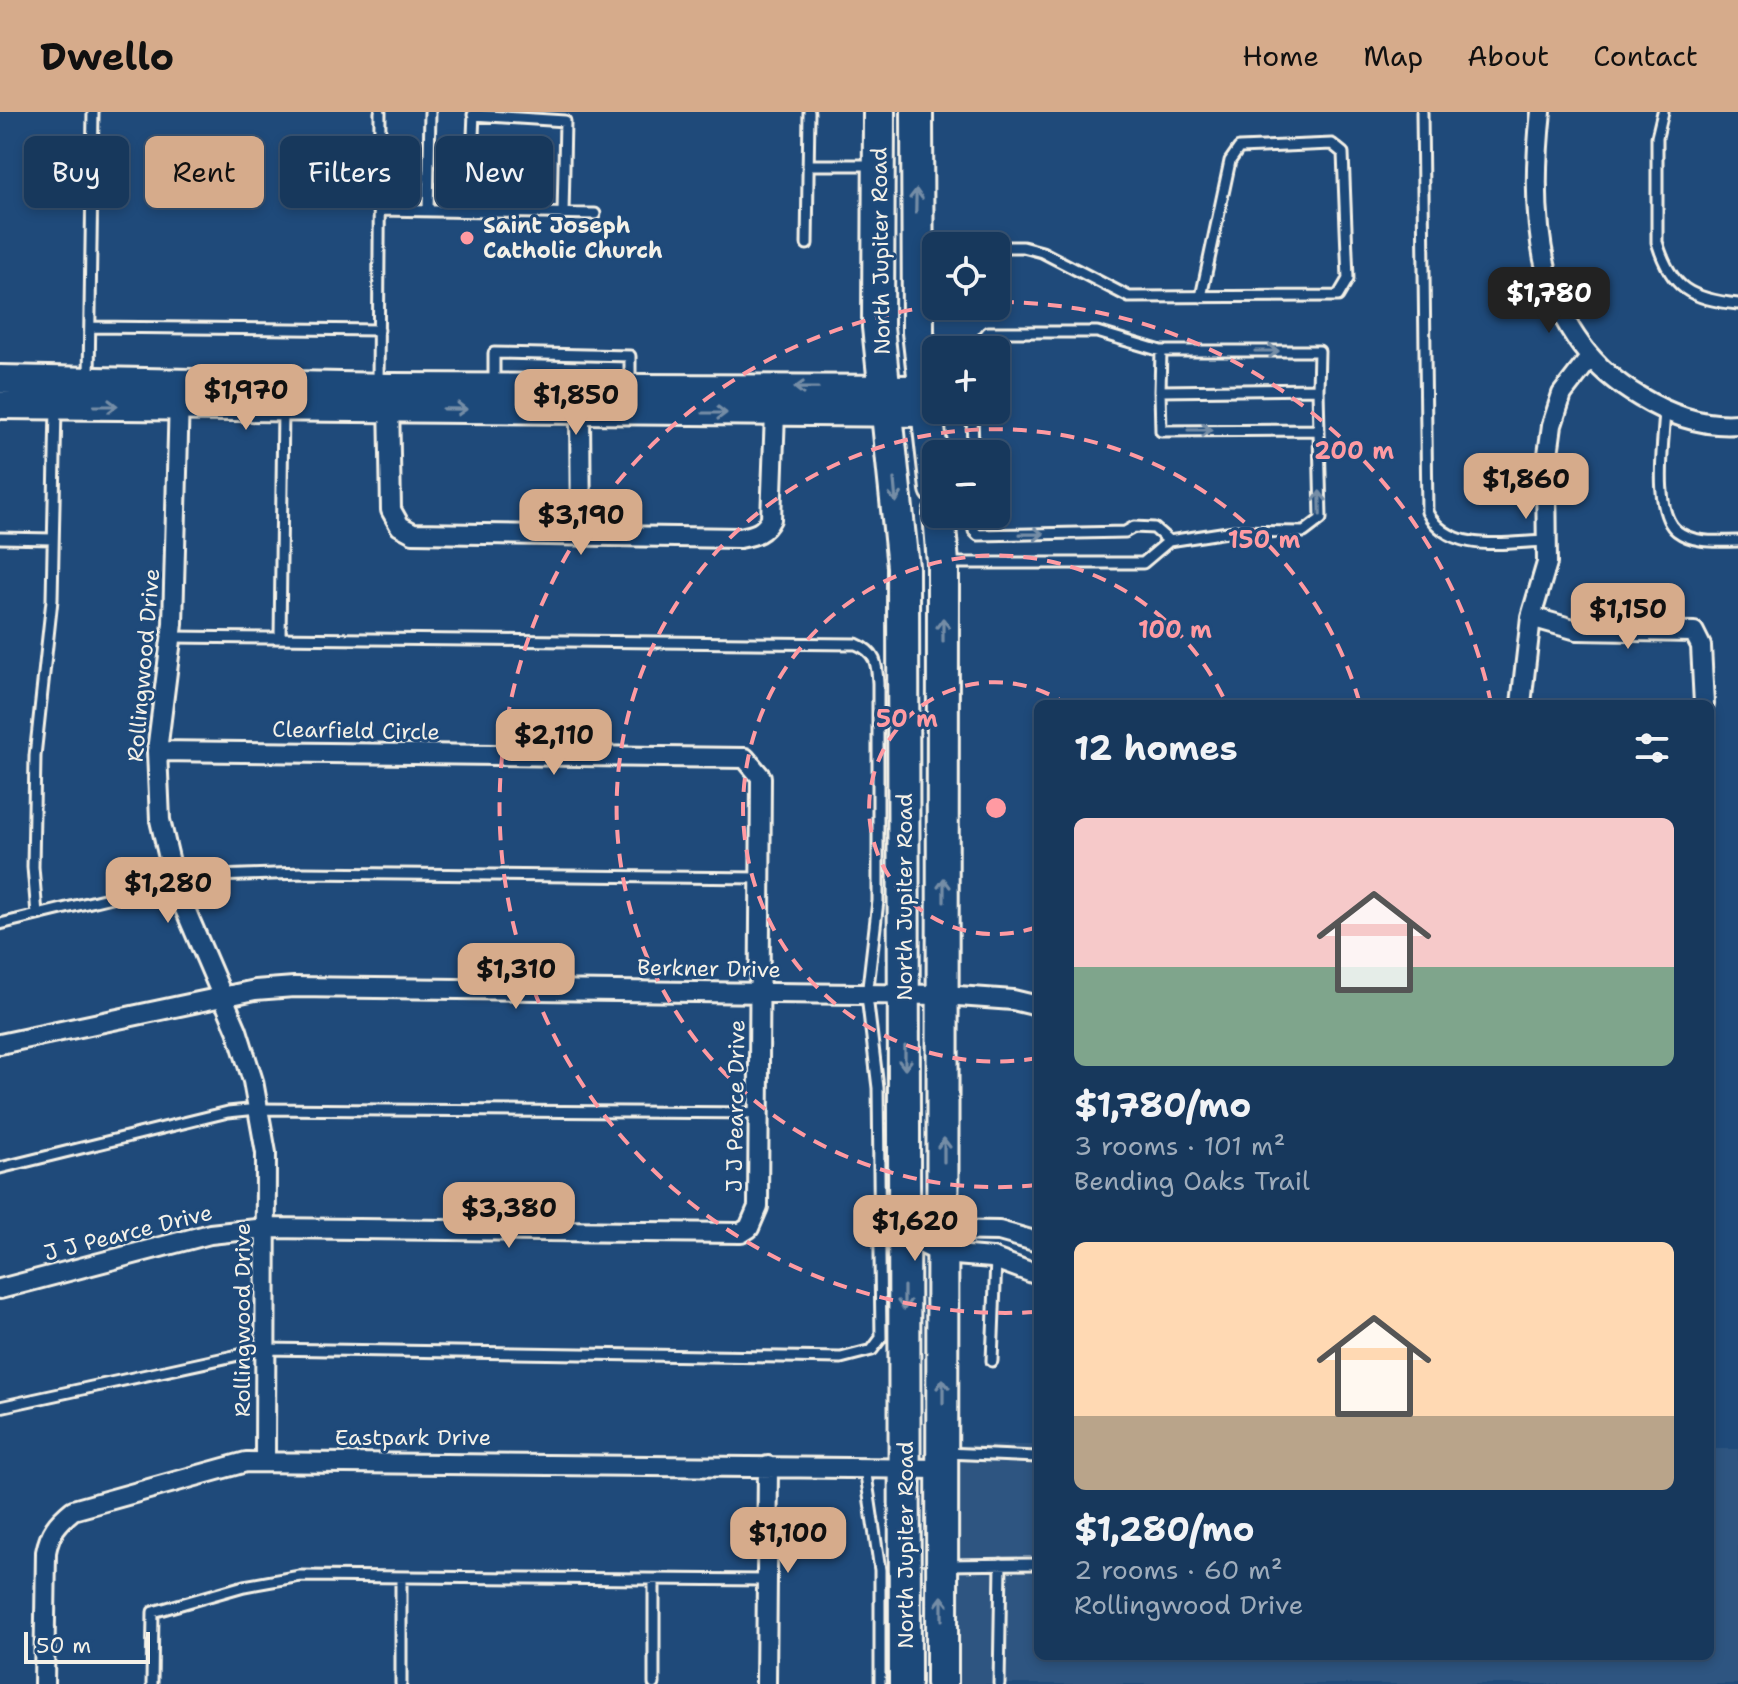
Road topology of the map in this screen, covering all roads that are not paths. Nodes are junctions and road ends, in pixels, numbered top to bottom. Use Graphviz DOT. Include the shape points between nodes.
graph roads {
  1 [pos="93,112"];
  2 [pos="380,112"];
  3 [pos="430,112"];
  4 [pos="809,112"];
  5 [pos="879,112"];
  6 [pos="917,112"];
  7 [pos="1422,112"];
  8 [pos="1541,112"];
  9 [pos="1663,112"];
  10 [pos="474,113"];
  11 [pos="808,165"];
  12 [pos="878,165"];
  13 [pos="916,166"];
  14 [pos="380,210"];
  15 [pos="428,211"];
  16 [pos="470,212"];
  17 [pos="563,214"];
  18 [pos="595,214"];
  19 [pos="807,244"];
  20 [pos="1010,247"];
  21 [pos="1201,297"];
  22 [pos="1738,304"];
  23 [pos="90,327"];
  24 [pos="379,330"];
  25 [pos="927,336"];
  26 [pos="985,336"];
  27 [pos="1161,351"];
  28 [pos="1589,359"];
  29 [pos="0,379"];
  30 [pos="89,381"];
  31 [pos="1318,389"];
  32 [pos="1160,391"];
  33 [pos="55,393"];
  34 [pos="179,394"];
  35 [pos="383,397"];
  36 [pos="922,398"];
  37 [pos="886,402"];
  38 [pos="0,405"];
  39 [pos="283,407"];
  40 [pos="1665,410"];
  41 [pos="580,412"];
  42 [pos="775,413"];
  43 [pos="1738,424"];
  44 [pos="1319,430"];
  45 [pos="940,528"];
  46 [pos="974,528"];
  47 [pos="581,536"];
  48 [pos="0,538"];
  49 [pos="53,539"];
  50 [pos="1169,541"];
  51 [pos="1547,541"];
  52 [pos="1738,541"];
  53 [pos="943,563"];
  54 [pos="1531,617"];
  55 [pos="172,637"];
  56 [pos="280,638"];
  57 [pos="1521,700"];
  58 [pos="1704,700"];
  59 [pos="157,751"];
  60 [pos="760,878"];
  61 [pos="174,882"];
  62 [pos="37,914"];
  63 [pos="0,924"];
  64 [pos="760,992"];
  65 [pos="944,995"];
  66 [pos="867,996"];
  67 [pos="905,996"];
  68 [pos="224,999"];
  69 [pos="1034,1005"];
  70 [pos="0,1044"];
  71 [pos="258,1109"];
  72 [pos="759,1113"];
  73 [pos="0,1168"];
  74 [pos="266,1228"];
  75 [pos="904,1235"];
  76 [pos="943,1241"];
  77 [pos="1034,1241"];
  78 [pos="996,1259"];
  79 [pos="1034,1273"];
  80 [pos="0,1289"];
  81 [pos="266,1349"];
  82 [pos="992,1361"];
  83 [pos="0,1407"];
  84 [pos="1034,1457"];
  85 [pos="265,1461"];
  86 [pos="942,1461"];
  87 [pos="768,1466"];
  88 [pos="865,1467"];
  89 [pos="905,1468"];
  90 [pos="1001,1564"];
  91 [pos="1034,1564"];
  92 [pos="942,1565"];
  93 [pos="401,1577"];
  94 [pos="767,1580"];
  95 [pos="654,1581"];
  96 [pos="44,1684"];
  97 [pos="152,1684"];
  98 [pos="401,1684"];
  99 [pos="654,1684"];
  100 [pos="766,1684"];
  101 [pos="880,1684"];
  102 [pos="905,1684"];
  103 [pos="942,1684"];
  104 [pos="999,1684"];
  1 -- 23 [label="lane"];
  2 -- 14 [label="lane"];
  3 -- 15 [label="lane"];
  4 -- 11 [label="lane"];
  5 -- 12 [label="main road, North Jupiter Road"];
  6 -- 13 [label="main road, North Jupiter Road"];
  7 -- 51 [label="lane" via="1427,512 1452,538 1468,542"];
  8 -- 28 [label="street" via="1536,157 1540,249 1554,298"];
  9 -- 22 [label="lane" via="1657,137 1657,242 1662,257 1694,297"];
  10 -- 16 [label="lane"];
  10 -- 17 [label="lane" via="565,121"];
  11 -- 12 [label="lane"];
  11 -- 19 [label="lane"];
  12 -- 13 [label="main road"];
  12 -- 37 [label="main road, North Jupiter Road" via="878,327"];
  25 -- 13 [label="main road, North Jupiter Road, one-way"];
  14 -- 15 [label="lane"];
  14 -- 24 [label="lane"];
  15 -- 16 [label="lane"];
  16 -- 17 [label="lane"];
  17 -- 18 [label="lane"];
  20 -- 21 [label="lane" via="1042,252 1129,297"];
  21 -- 21 [label="lane" via="1338,296 1348,279 1343,153 1332,144 1239,148 1230,161"];
  23 -- 24 [label="lane"];
  23 -- 30 [label="lane"];
  24 -- 35 [label="lane"];
  26 -- 27 [label="lane" via="1097,332"];
  27 -- 31 [label="lane, one-way" via="1319,351"];
  27 -- 32 [label="lane"];
  28 -- 40 [label="street"];
  28 -- 51 [label="street" via="1562,394 1552,425 1546,469"];
  29 -- 33 [label="street"];
  30 -- 33 [label="street"];
  30 -- 34 [label="street"];
  31 -- 32 [label="lane"];
  31 -- 44 [label="lane"];
  32 -- 44 [label="lane, one-way" via="1161,431"];
  33 -- 34 [label="street, one-way"];
  33 -- 38 [label="street"];
  33 -- 49 [label="lane"];
  34 -- 35 [label="street"];
  34 -- 39 [label="street"];
  34 -- 55 [label="street, Rollingwood Drive"];
  37 -- 35 [label="street, one-way" via="630,387 494,387"];
  35 -- 39 [label="street"];
  35 -- 41 [label="street, one-way"];
  35 -- 47 [label="street" via="391,510 400,526 413,533"];
  36 -- 37 [label="street"];
  37 -- 42 [label="street"];
  37 -- 67 [label="main road, North Jupiter Road, one-way" via="903,567"];
  39 -- 56 [label="lane"];
  40 -- 43 [label="street" via="1686,419"];
  40 -- 52 [label="lane" via="1662,490 1670,524 1679,533 1704,541"];
  41 -- 42 [label="street, one-way"];
  41 -- 47 [label="street"];
  42 -- 47 [label="street" via="771,519 766,529 740,538"];
  50 -- 44 [label="lane, one-way" via="1234,531 1304,532 1321,519"];
  45 -- 53 [label="main road, North Jupiter Road"];
  46 -- 50 [label="lane, one-way" via="978,535 1154,528"];
  48 -- 49 [label="lane"];
  49 -- 62 [label="lane" via="52,600 35,756"];
  50 -- 53 [label="lane" via="1143,563"];
  51 -- 54 [label="street" via="1547,563"];
  65 -- 53 [label="main road, North Jupiter Road, one-way"];
  54 -- 57 [label="street"];
  54 -- 58 [label="street" via="1577,630 1694,632 1701,646"];
  55 -- 56 [label="lane"];
  55 -- 59 [label="street, Rollingwood Drive"];
  56 -- 66 [label="lane" via="856,644 868,650 878,683 879,879"];
  59 -- 60 [label="street, Clearfield Circle" via="745,758 761,777"];
  59 -- 61 [label="street, Rollingwood Drive" via="160,820"];
  60 -- 61 [label="lane" via="303,873"];
  60 -- 64 [label="street, Clearfield Circle"];
  61 -- 62 [label="lane"];
  61 -- 68 [label="street, Rollingwood Drive"];
  62 -- 63 [label="lane"];
  64 -- 66 [label="street, Berkner Drive"];
  64 -- 68 [label="street, Berkner Drive" via="294,987"];
  64 -- 72 [label="street, J J Pearce Drive"];
  65 -- 67 [label="street, Berkner Drive"];
  65 -- 69 [label="street, Berkner Drive"];
  76 -- 65 [label="main road, North Jupiter Road, one-way"];
  66 -- 67 [label="street, Berkner Drive"];
  66 -- 81 [label="lane" via="877,1063 880,1151 881,1338 872,1350 841,1358"];
  67 -- 75 [label="main road, North Jupiter Road, one-way"];
  68 -- 70 [label="street, Berkner Drive"];
  68 -- 71 [label="street, Rollingwood Drive"];
  71 -- 72 [label="lane"];
  71 -- 73 [label="lane"];
  71 -- 74 [label="street, Rollingwood Drive" via="266,1153"];
  72 -- 74 [label="street, J J Pearce Drive" via="758,1207 741,1233"];
  74 -- 80 [label="street, J J Pearce Drive" via="210,1234"];
  74 -- 81 [label="street, Rollingwood Drive"];
  75 -- 76 [label="street"];
  75 -- 89 [label="main road, North Jupiter Road, one-way"];
  76 -- 77 [label="street" via="999,1231"];
  76 -- 78 [label="street"];
  86 -- 76 [label="main road, North Jupiter Road, one-way"];
  78 -- 79 [label="street"];
  78 -- 82 [label="lane"];
  81 -- 83 [label="lane"];
  81 -- 85 [label="street, Rollingwood Drive"];
  84 -- 86 [label="lane"];
  85 -- 87 [label="street, Eastpark Drive"];
  85 -- 96 [label="street, Eastpark Drive" via="73,1510 59,1521 49,1534 46,1552"];
  86 -- 89 [label="street, Eastpark Drive"];
  86 -- 92 [label="main road, North Jupiter Road"];
  87 -- 88 [label="street, Eastpark Drive"];
  87 -- 94 [label="street"];
  88 -- 89 [label="street, Eastpark Drive"];
  88 -- 101 [label="lane" via="880,1570"];
  89 -- 102 [label="main road, North Jupiter Road"];
  90 -- 91 [label="lane"];
  90 -- 92 [label="lane"];
  90 -- 104 [label="lane"];
  103 -- 92 [label="main road, North Jupiter Road, one-way"];
  93 -- 95 [label="lane"];
  93 -- 97 [label="lane" via="275,1578 153,1612"];
  93 -- 98 [label="lane"];
  94 -- 95 [label="lane"];
  94 -- 100 [label="street"];
  95 -- 99 [label="lane"];
}
